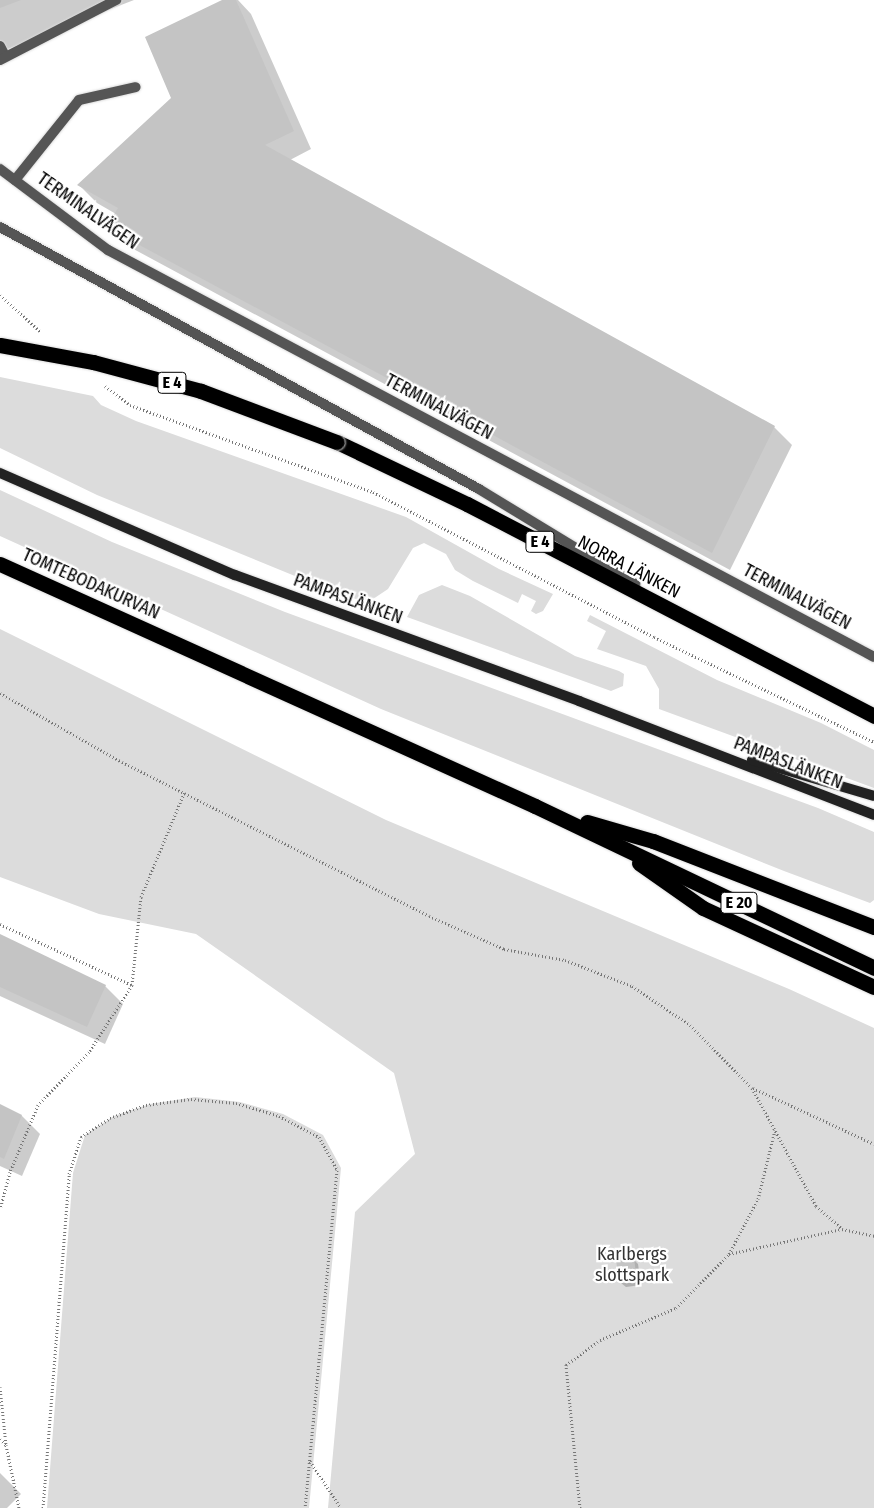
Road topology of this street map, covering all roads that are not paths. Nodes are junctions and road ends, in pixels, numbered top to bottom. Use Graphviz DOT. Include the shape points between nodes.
graph roads {
  1 [pos="116,0"];
  2 [pos="0,46"];
  3 [pos="2,58"];
  4 [pos="136,87"];
  5 [pos="0,169"];
  6 [pos="16,180"];
  7 [pos="0,227"];
  8 [pos="0,345"];
  9 [pos="0,473"];
  10 [pos="0,564"];
  11 [pos="740,648"];
  12 [pos="874,657"];
  13 [pos="874,716"];
  14 [pos="691,742"];
  15 [pos="874,796"];
  16 [pos="547,811"];
  17 [pos="874,815"];
  18 [pos="603,838"];
  19 [pos="874,927"];
  20 [pos="874,968"];
  21 [pos="874,987"];
  1 -- 3 [label="street"];
  2 -- 3 [label="street"];
  4 -- 6 [label="street" via="79,100"];
  5 -- 6 [label="street, TERMINALVÄGEN"];
  6 -- 12 [label="street, TERMINALVÄGEN" via="108,250"];
  7 -- 11 [label="street" via="479,489"];
  8 -- 11 [label="highway, NORRA LÄNKEN / E 4, bridge" via="93,362 201,391 337,442 476,508"];
  9 -- 14 [label="main road, PAMPASLÄNKEN" via="235,575"];
  10 -- 16 [label="highway, TOMTEBODAKURVAN"];
  11 -- 13 [label="highway, NORRA LÄNKEN / E 4"];
  14 -- 15 [label="main road, PAMPASLÄNKEN"];
  14 -- 17 [label="main road, PAMPASLÄNKEN"];
  16 -- 18 [label="highway, E 20"];
  16 -- 19 [label="highway" via="653,841"];
  18 -- 20 [label="highway, E 20"];
  18 -- 21 [label="highway" via="703,908"];
}
